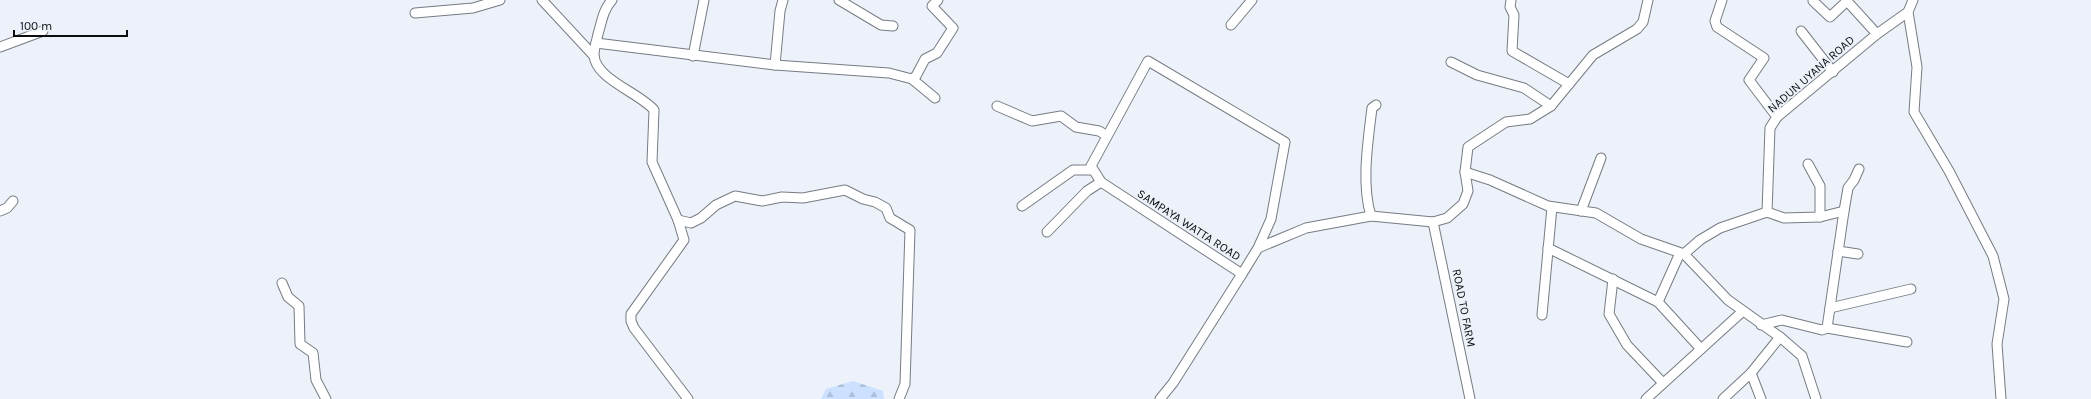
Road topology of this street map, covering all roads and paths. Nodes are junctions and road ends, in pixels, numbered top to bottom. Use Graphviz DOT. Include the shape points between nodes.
graph roads {
  1 [pos="500,0"];
  2 [pos="542,0"];
  3 [pos="612,0"];
  4 [pos="704,0"];
  5 [pos="783,0"];
  6 [pos="839,0"];
  7 [pos="938,0"];
  8 [pos="1252,0"];
  9 [pos="1511,0"];
  10 [pos="1648,0"];
  11 [pos="1722,0"];
  12 [pos="1913,0"];
  13 [pos="1813,1"];
  14 [pos="1847,1"];
  15 [pos="1908,12"];
  16 [pos="415,13"];
  17 [pos="1232,25"];
  18 [pos="893,26"];
  19 [pos="1801,30"];
  20 [pos="43,32"];
  21 [pos="1877,34"];
  22 [pos="596,43"];
  23 [pos="0,47"];
  24 [pos="594,56"];
  25 [pos="693,56"];
  26 [pos="1451,62"];
  27 [pos="775,65"];
  28 [pos="1833,72"];
  29 [pos="912,80"];
  30 [pos="1569,84"];
  31 [pos="935,98"];
  32 [pos="1376,105"];
  33 [pos="997,106"];
  34 [pos="1551,106"];
  35 [pos="1777,117"];
  36 [pos="1106,134"];
  37 [pos="1601,158"];
  38 [pos="1808,164"];
  39 [pos="1092,170"];
  40 [pos="1859,170"];
  41 [pos="1465,172"];
  42 [pos="1101,182"];
  43 [pos="13,202"];
  44 [pos="1022,206"];
  45 [pos="1552,207"];
  46 [pos="0,211"];
  47 [pos="1581,211"];
  48 [pos="1844,211"];
  49 [pos="1767,212"];
  50 [pos="1371,216"];
  51 [pos="1820,217"];
  52 [pos="678,220"];
  53 [pos="1433,222"];
  54 [pos="1047,232"];
  55 [pos="1258,248"];
  56 [pos="1548,248"];
  57 [pos="1838,251"];
  58 [pos="1682,253"];
  59 [pos="1858,254"];
  60 [pos="1242,274"];
  61 [pos="1613,279"];
  62 [pos="282,283"];
  63 [pos="1911,289"];
  64 [pos="1658,302"];
  65 [pos="1830,308"];
  66 [pos="1743,311"];
  67 [pos="1542,315"];
  68 [pos="1761,325"];
  69 [pos="1827,328"];
  70 [pos="1780,337"];
  71 [pos="1907,342"];
  72 [pos="1701,349"];
  73 [pos="1751,373"];
  74 [pos="1664,383"];
  75 [pos="326,399"];
  76 [pos="688,399"];
  77 [pos="899,399"];
  78 [pos="1160,399"];
  79 [pos="1470,399"];
  80 [pos="1646,399"];
  81 [pos="1723,399"];
  82 [pos="1761,399"];
  83 [pos="1816,399"];
  84 [pos="2001,399"];
  1 -- 16 [label="street" via="473,8"];
  2 -- 24 [label="street"];
  3 -- 22 [label="street" via="605,8"];
  4 -- 25 [label="street"];
  5 -- 27 [label="street"];
  6 -- 18 [label="street" via="880,25"];
  7 -- 29 [label="street" via="932,6 953,28 937,54 925,59"];
  8 -- 17 [label="street"];
  9 -- 30 [label="street" via="1510,7 1514,15 1512,52"];
  10 -- 30 [label="street, SAMPAYA WATTA ROAD" via="1643,22 1637,29 1593,55"];
  11 -- 35 [label="street" via="1715,21 1717,27 1764,58 1749,80"];
  12 -- 15 [label="street"];
  13 -- 14 [label="street" via="1830,17"];
  14 -- 21 [label="street"];
  15 -- 21 [label="street, NADUN UYANA ROAD"];
  15 -- 84 [label="street" via="1917,67 1914,112 1949,171 1993,256 2004,299 1997,344"];
  19 -- 28 [label="street"];
  20 -- 23 [label="street"];
  21 -- 28 [label="street, NADUN UYANA ROAD"];
  22 -- 24 [label="street"];
  22 -- 25 [label="street"];
  24 -- 52 [label="street" via="600,70 608,78 647,102 654,110 652,162"];
  25 -- 27 [label="street"];
  26 -- 34 [label="street" via="1477,75 1524,88"];
  27 -- 29 [label="street" via="889,73"];
  28 -- 35 [label="street, NADUN UYANA ROAD"];
  29 -- 31 [label="street"];
  30 -- 34 [label="street, SAMPAYA WATTA ROAD"];
  32 -- 50 [label="street" via="1372,108 1367,150 1367,204"];
  33 -- 36 [label="street" via="1032,121 1061,116 1076,127"];
  34 -- 41 [label="street, SAMPAYA WATTA ROAD" via="1530,119 1506,122 1468,147"];
  35 -- 49 [label="street, NADUN UYANA ROAD" via="1770,128"];
  36 -- 39 [label="street" via="1091,166"];
  36 -- 55 [label="street" via="1148,61 1285,142 1271,220"];
  37 -- 47 [label="street"];
  38 -- 51 [label="street" via="1820,186"];
  39 -- 42 [label="street, SAMPAYA WATTA ROAD"];
  39 -- 44 [label="street" via="1073,170"];
  40 -- 48 [label="street" via="1848,188"];
  41 -- 45 [label="street"];
  41 -- 53 [label="street, SAMPAYA WATTA ROAD" via="1468,191 1463,204 1447,218"];
  42 -- 54 [label="street" via="1087,191"];
  42 -- 60 [label="street, SAMPAYA WATTA ROAD"];
  43 -- 46 [label="street"];
  45 -- 47 [label="street"];
  45 -- 56 [label="street"];
  47 -- 58 [label="street" via="1596,213 1641,239"];
  48 -- 51 [label="street"];
  48 -- 57 [label="street"];
  49 -- 51 [label="street" via="1784,218"];
  49 -- 58 [label="street" via="1720,228"];
  50 -- 53 [label="street, SAMPAYA WATTA ROAD"];
  50 -- 55 [label="street, SAMPAYA WATTA ROAD" via="1306,228"];
  52 -- 76 [label="street" via="684,240 641,297 631,314 631,321"];
  52 -- 77 [label="street" via="691,223 716,205 736,196 762,201 782,197 803,198 844,190 886,208 890,218 910,230 905,384"];
  53 -- 79 [label="street, ROAD TO FARM"];
  55 -- 60 [label="street, SAMPAYA WATTA ROAD"];
  56 -- 61 [label="street"];
  56 -- 67 [label="street"];
  57 -- 59 [label="street"];
  57 -- 65 [label="street"];
  58 -- 64 [label="street"];
  58 -- 66 [label="street" via="1728,300"];
  60 -- 78 [label="street" via="1173,383"];
  61 -- 64 [label="street"];
  61 -- 74 [label="street" via="1609,314 1627,345"];
  62 -- 75 [label="street" via="288,297 299,306 300,344 313,353 316,380"];
  63 -- 65 [label="street"];
  64 -- 72 [label="street"];
  65 -- 69 [label="street"];
  66 -- 68 [label="street"];
  66 -- 72 [label="street"];
  68 -- 69 [label="street" via="1782,320 1822,330"];
  68 -- 70 [label="street"];
  69 -- 71 [label="street"];
  70 -- 73 [label="street"];
  70 -- 83 [label="street" via="1802,356"];
  72 -- 74 [label="street"];
  73 -- 81 [label="street"];
  73 -- 82 [label="street"];
  74 -- 80 [label="street"];
}
